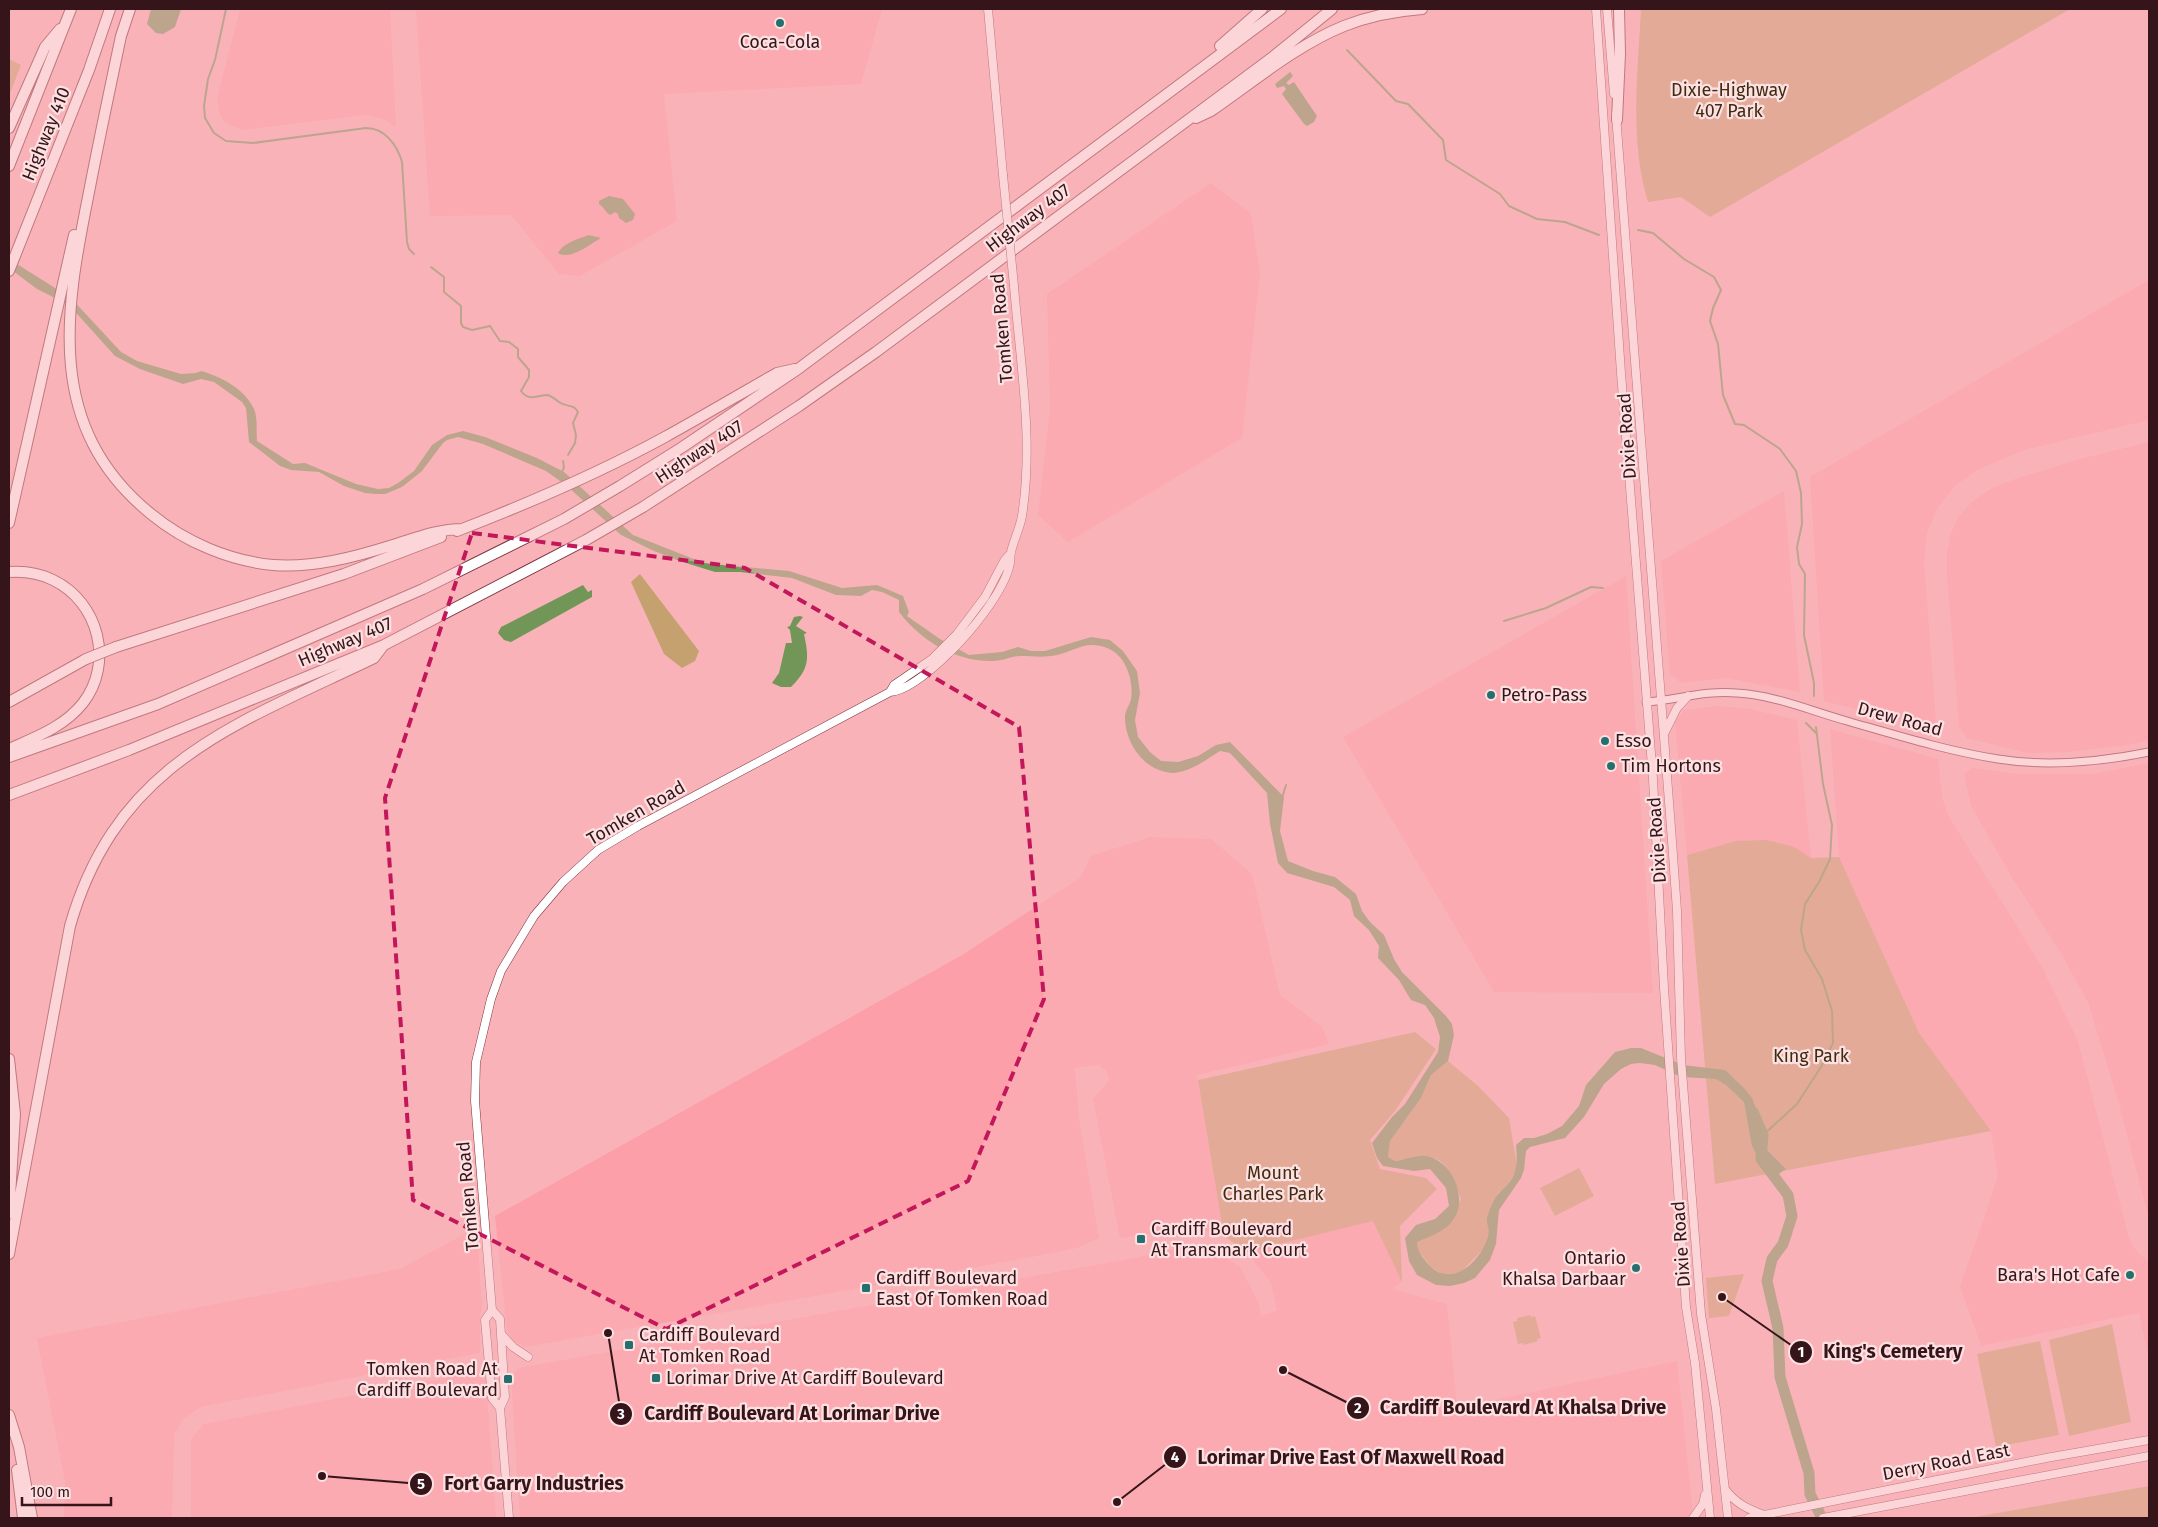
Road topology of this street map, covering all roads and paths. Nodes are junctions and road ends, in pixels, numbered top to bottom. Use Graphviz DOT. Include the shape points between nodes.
graph roads {
  1 [pos="72,9"];
  2 [pos="110,9"];
  3 [pos="130,9"];
  4 [pos="988,9"];
  5 [pos="1262,9"];
  6 [pos="1281,9"];
  7 [pos="1332,9"];
  8 [pos="1422,9"];
  9 [pos="1596,9"];
  10 [pos="1607,9"];
  11 [pos="1619,9"];
  12 [pos="67,20"];
  13 [pos="1176,86"];
  14 [pos="1617,120"];
  15 [pos="1180,126"];
  16 [pos="9,128"];
  17 [pos="9,166"];
  18 [pos="9,271"];
  19 [pos="69,278"];
  20 [pos="798,369"];
  21 [pos="9,523"];
  22 [pos="462,529"];
  23 [pos="9,572"];
  24 [pos="384,645"];
  25 [pos="1688,696"];
  26 [pos="1662,701"];
  27 [pos="9,702"];
  28 [pos="1646,702"];
  29 [pos="1664,733"];
  30 [pos="9,749"];
  31 [pos="2149,752"];
  32 [pos="9,757"];
  33 [pos="9,795"];
  34 [pos="9,1059"];
  35 [pos="9,1213"];
  36 [pos="9,1254"];
  37 [pos="492,1310"];
  38 [pos="501,1334"];
  39 [pos="528,1356"];
  40 [pos="500,1408"];
  41 [pos="9,1415"];
  42 [pos="12,1427"];
  43 [pos="2149,1440"];
  44 [pos="2149,1456"];
  45 [pos="2046,1458"];
  46 [pos="2050,1474"];
  47 [pos="1724,1487"];
  48 [pos="1706,1490"];
  49 [pos="1764,1515"];
  50 [pos="23,1518"];
  51 [pos="32,1518"];
  52 [pos="509,1518"];
  53 [pos="1693,1518"];
  54 [pos="1710,1518"];
  55 [pos="1728,1518"];
  56 [pos="1749,1518"];
  57 [pos="1823,1518"];
  1 -- 12 [label="highway, Highway 410"];
  2 -- 18 [label="highway, Highway 410"];
  3 -- 19 [label="highway" via="121,36"];
  4 -- 37 [label="main road, Tomken Road, bridge" via="1027,436 1022,516 1011,553 961,635 936,660 894,685 890,692 598,850 563,882 534,916 501,971 476,1062 475,1101"];
  5 -- 13 [label="highway"];
  6 -- 13 [label="highway, Highway 407"];
  7 -- 15 [label="highway, Highway 407"];
  8 -- 15 [label="highway" via="1377,16 1327,34 1212,111"];
  9 -- 28 [label="main road, Dixie Road"];
  10 -- 14 [label="main road, Dixie Road"];
  11 -- 14 [label="highway"];
  12 -- 16 [label="highway" via="45,48"];
  12 -- 17 [label="highway, Highway 410"];
  13 -- 20 [label="highway, Highway 407"];
  14 -- 26 [label="main road, Dixie Road"];
  15 -- 24 [label="highway, Highway 407" via="790,412 586,540"];
  19 -- 21 [label="highway" via="54,319"];
  19 -- 22 [label="highway" via="68,351 74,391 85,426 114,477 156,518 183,536 238,558 292,565 361,555 446,529"];
  20 -- 22 [label="highway" via="777,373 664,438"];
  20 -- 32 [label="highway, Highway 407" via="681,448 564,519 423,589 158,704"];
  22 -- 27 [label="highway, bridge" via="344,574 116,647 86,659"];
  23 -- 30 [label="highway" via="40,574 76,596 93,621 100,654 91,690 75,712 55,728"];
  24 -- 33 [label="highway, Highway 407" via="129,750"];
  24 -- 36 [label="highway" via="374,658 199,746 148,788 110,834 86,879 70,926"];
  25 -- 26 [label="street, Drew Road"];
  25 -- 29 [label="main road"];
  25 -- 31 [label="street, Drew Road" via="1737,693 1774,700 1999,759 2096,761"];
  26 -- 28 [label="street, Drew Road"];
  26 -- 29 [label="main road, Dixie Road"];
  28 -- 48 [label="main road, Dixie Road" via="1686,1307 1696,1372"];
  29 -- 47 [label="main road, Dixie Road" via="1677,911 1681,1058 1701,1314"];
  34 -- 35 [label="highway" via="15,1114"];
  37 -- 38 [label="main road, Tomken Road" via="500,1319"];
  37 -- 40 [label="main road, Tomken Road" via="485,1320 492,1398"];
  38 -- 39 [label="main road" via="512,1347"];
  38 -- 40 [label="main road, Tomken Road" via="505,1397"];
  40 -- 52 [label="main road, Tomken Road"];
  41 -- 42 [label="highway"];
  42 -- 50 [label="highway"];
  42 -- 51 [label="highway" via="19,1447"];
  43 -- 45 [label="main road, Derry Road East"];
  44 -- 46 [label="main road, Derry Road East"];
  45 -- 46 [label="main road"];
  45 -- 49 [label="main road, Derry Road East"];
  46 -- 57 [label="main road, Derry Road East"];
  47 -- 49 [label="main road" via="1743,1507"];
  47 -- 55 [label="main road, Dixie Road"];
  48 -- 53 [label="main road" via="1703,1504"];
  48 -- 54 [label="main road, Dixie Road"];
  49 -- 56 [label="main road, Derry Road East"];
}
